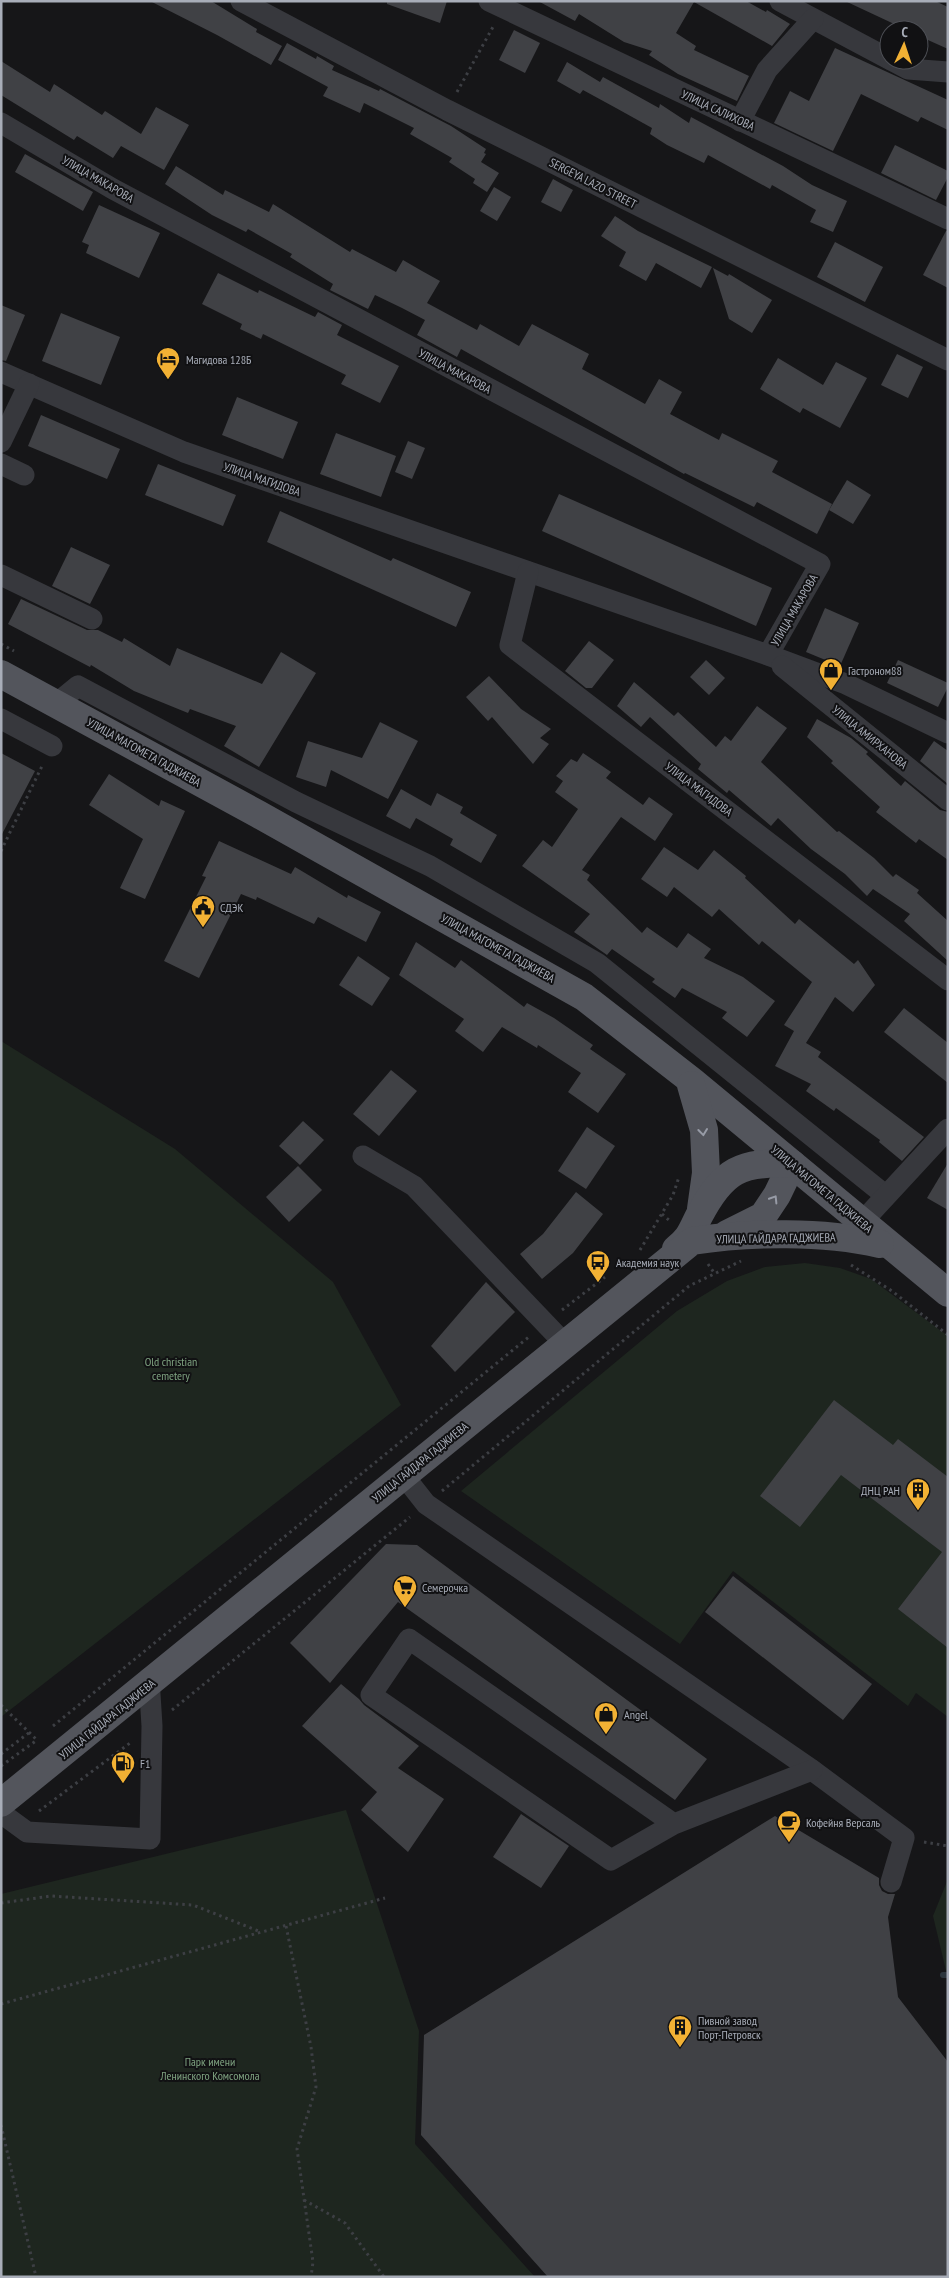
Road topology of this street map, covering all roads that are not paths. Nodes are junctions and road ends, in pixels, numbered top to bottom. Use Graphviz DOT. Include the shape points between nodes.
graph roads {
  1 [pos="241,1"];
  2 [pos="780,1"];
  3 [pos="496,5"];
  4 [pos="813,19"];
  5 [pos="879,54"];
  6 [pos="921,70"];
  7 [pos="948,72"];
  8 [pos="740,120"];
  9 [pos="2,125"];
  10 [pos="948,219"];
  11 [pos="948,360"];
  12 [pos="1,372"];
  13 [pos="29,384"];
  14 [pos="1,442"];
  15 [pos="1,464"];
  16 [pos="24,475"];
  17 [pos="528,572"];
  18 [pos="1,575"];
  19 [pos="92,619"];
  20 [pos="768,655"];
  21 [pos="1,674"];
  22 [pos="1,681"];
  23 [pos="56,704"];
  24 [pos="1,719"];
  25 [pos="948,733"];
  26 [pos="52,746"];
  27 [pos="948,800"];
  28 [pos="948,980"];
  29 [pos="692,1085"];
  30 [pos="948,1129"];
  31 [pos="363,1156"];
  32 [pos="789,1165"];
  33 [pos="885,1195"];
  34 [pos="700,1214"];
  35 [pos="862,1222"];
  36 [pos="722,1236"];
  37 [pos="880,1244"];
  38 [pos="948,1293"];
  39 [pos="948,1297"];
  40 [pos="556,1336"];
  41 [pos="404,1476"];
  42 [pos="149,1681"];
  43 [pos="812,1770"];
  44 [pos="1,1797"];
  45 [pos="1,1803"];
  46 [pos="1,1813"];
  47 [pos="674,1824"];
  48 [pos="891,1882"];
  1 -- 11 [label="street, SERGEYA LAZO STREET" via="447,110"];
  2 -- 4 [label="street"];
  3 -- 8 [label="street, УЛИЦА САЛИХОВА"];
  4 -- 5 [label="street"];
  4 -- 8 [label="street" via="767,70"];
  6 -- 7 [label="street"];
  8 -- 10 [label="street, УЛИЦА САЛИХОВА"];
  9 -- 20 [label="street, УЛИЦА МАКАРОВА" via="113,189 820,564"];
  12 -- 13 [label="street, УЛИЦА МАГИДОВА"];
  13 -- 14 [label="street"];
  13 -- 17 [label="street, УЛИЦА МАГИДОВА" via="184,452"];
  15 -- 16 [label="street"];
  17 -- 20 [label="street, УЛИЦА МАГИДОВА"];
  17 -- 28 [label="street, УЛИЦА МАГИДОВА" via="510,645"];
  18 -- 19 [label="street"];
  20 -- 25 [label="street, УЛИЦА МАГИДОВА" via="846,684"];
  20 -- 27 [label="street, УЛИЦА АМИРХАНОВА"];
  21 -- 23 [label="main road, УЛИЦА МАГОМЕТА ГАДЖИЕВА"];
  22 -- 29 [label="main road, УЛИЦА МАГОМЕТА ГАДЖИЕВА" via="582,1000"];
  23 -- 32 [label="main road, УЛИЦА МАГОМЕТА ГАДЖИЕВА" via="584,996 692,1081"];
  23 -- 33 [label="street" via="78,686 296,802 430,866 597,964"];
  24 -- 26 [label="street"];
  29 -- 32 [label="main road, УЛИЦА МАГОМЕТА ГАДЖИЕВА"];
  29 -- 34 [label="main road, one-way" via="704,1130 706,1173"];
  30 -- 33 [label="street"];
  31 -- 40 [label="street" via="414,1186"];
  32 -- 34 [label="main road" via="745,1166 731,1172"];
  32 -- 35 [label="main road, УЛИЦА МАГОМЕТА ГАДЖИЕВА"];
  36 -- 32 [label="main road, one-way" via="763,1216 777,1195"];
  32 -- 37 [label="main road, УЛИЦА МАГОМЕТА ГАДЖИЕВА"];
  33 -- 35 [label="street"];
  34 -- 40 [label="main road, УЛИЦА ГАЙДАРА ГАДЖИЕВА" via="689,1239"];
  35 -- 38 [label="main road, УЛИЦА МАГОМЕТА ГАДЖИЕВА"];
  36 -- 37 [label="main road, УЛИЦА ГАЙДАРА ГАДЖИЕВА" via="825,1235"];
  36 -- 40 [label="main road, УЛИЦА ГАЙДАРА ГАДЖИЕВА" via="692,1241"];
  37 -- 39 [label="main road, УЛИЦА МАГОМЕТА ГАДЖИЕВА"];
  40 -- 41 [label="main road, УЛИЦА ГАЙДАРА ГАДЖИЕВА"];
  40 -- 42 [label="main road, УЛИЦА ГАЙДАРА ГАДЖИЕВА" via="402,1472"];
  41 -- 42 [label="main road, УЛИЦА ГАЙДАРА ГАДЖИЕВА"];
  41 -- 43 [label="street" via="426,1504"];
  42 -- 44 [label="main road, УЛИЦА ГАЙДАРА ГАДЖИЕВА" via="45,1743"];
  42 -- 45 [label="main road, УЛИЦА ГАЙДАРА ГАДЖИЕВА"];
  42 -- 46 [label="street" via="152,1726 150,1839 27,1832"];
  43 -- 47 [label="street"];
  43 -- 48 [label="street" via="904,1838"];
  47 -- 47 [label="street" via="611,1860 371,1695 409,1640"];
}
